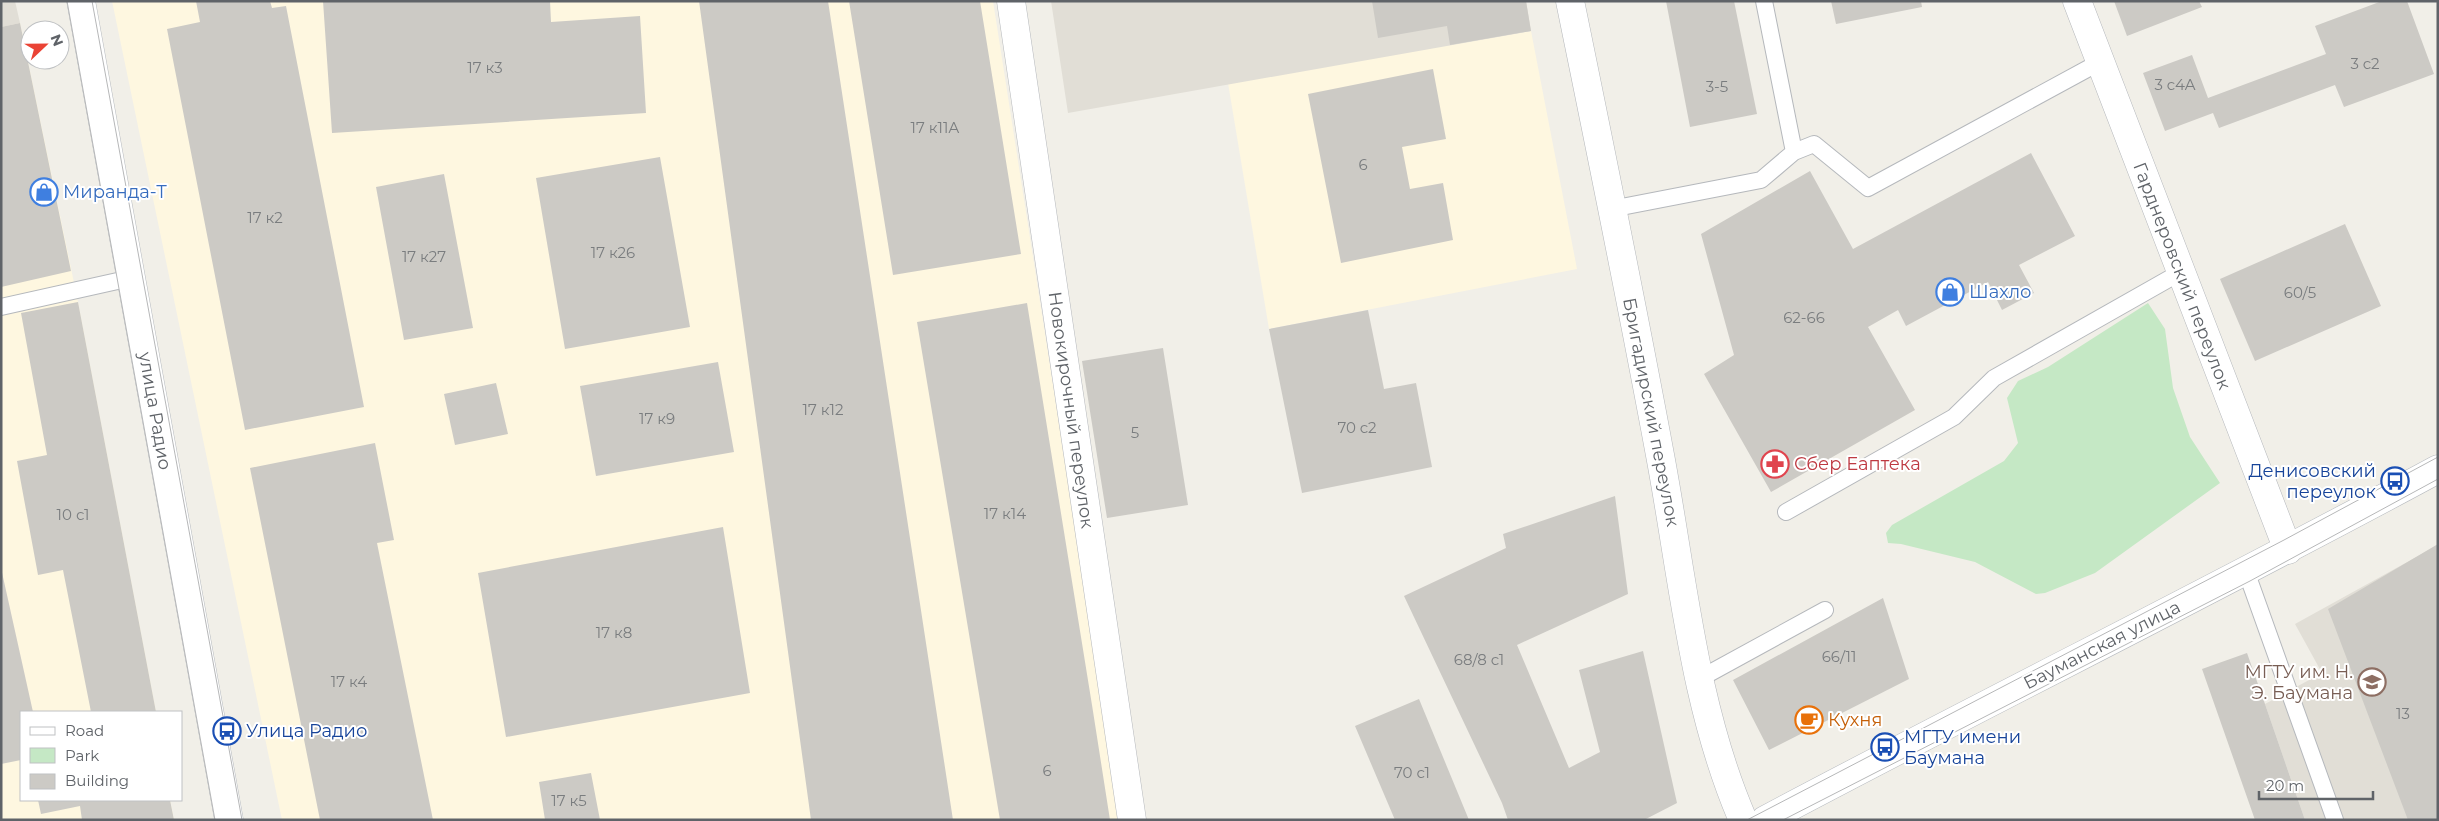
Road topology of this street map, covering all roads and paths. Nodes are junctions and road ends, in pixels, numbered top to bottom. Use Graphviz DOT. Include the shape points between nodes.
graph roads {
  1 [pos="81,1"];
  2 [pos="1011,1"];
  3 [pos="1570,1"];
  4 [pos="1764,1"];
  5 [pos="2077,1"];
  6 [pos="2100,62"];
  7 [pos="1794,152"];
  8 [pos="1611,209"];
  9 [pos="2181,272"];
  10 [pos="131,278"];
  11 [pos="1,307"];
  12 [pos="2438,469"];
  13 [pos="1786,512"];
  14 [pos="2288,550"];
  15 [pos="2246,571"];
  16 [pos="1825,610"];
  17 [pos="1699,679"];
  18 [pos="229,820"];
  19 [pos="1132,820"];
  20 [pos="1743,820"];
  21 [pos="1765,820"];
  22 [pos="2335,820"];
  1 -- 10 [label="street, улица Радио"];
  2 -- 19 [label="street, Новокирочный переулок"];
  3 -- 8 [label="street, Бригадирский переулок"];
  4 -- 7 [label="lane"];
  5 -- 6 [label="street, Гарднеровский переулок"];
  6 -- 7 [label="lane" via="1868,188 1814,144"];
  6 -- 9 [label="street, Гарднеровский переулок"];
  7 -- 8 [label="lane" via="1761,180"];
  8 -- 17 [label="street, Бригадирский переулок" via="1660,456"];
  9 -- 13 [label="lane" via="1994,378 1954,417"];
  9 -- 14 [label="street, Гарднеровский переулок"];
  10 -- 11 [label="lane"];
  10 -- 18 [label="street, улица Радио"];
  12 -- 14 [label="street, Бауманская улица"];
  14 -- 15 [label="street, Бауманская улица"];
  15 -- 21 [label="street, Бауманская улица"];
  15 -- 22 [label="lane"];
  16 -- 17 [label="lane"];
  17 -- 20 [label="street, Бригадирский переулок" via="1713,736"];
}
